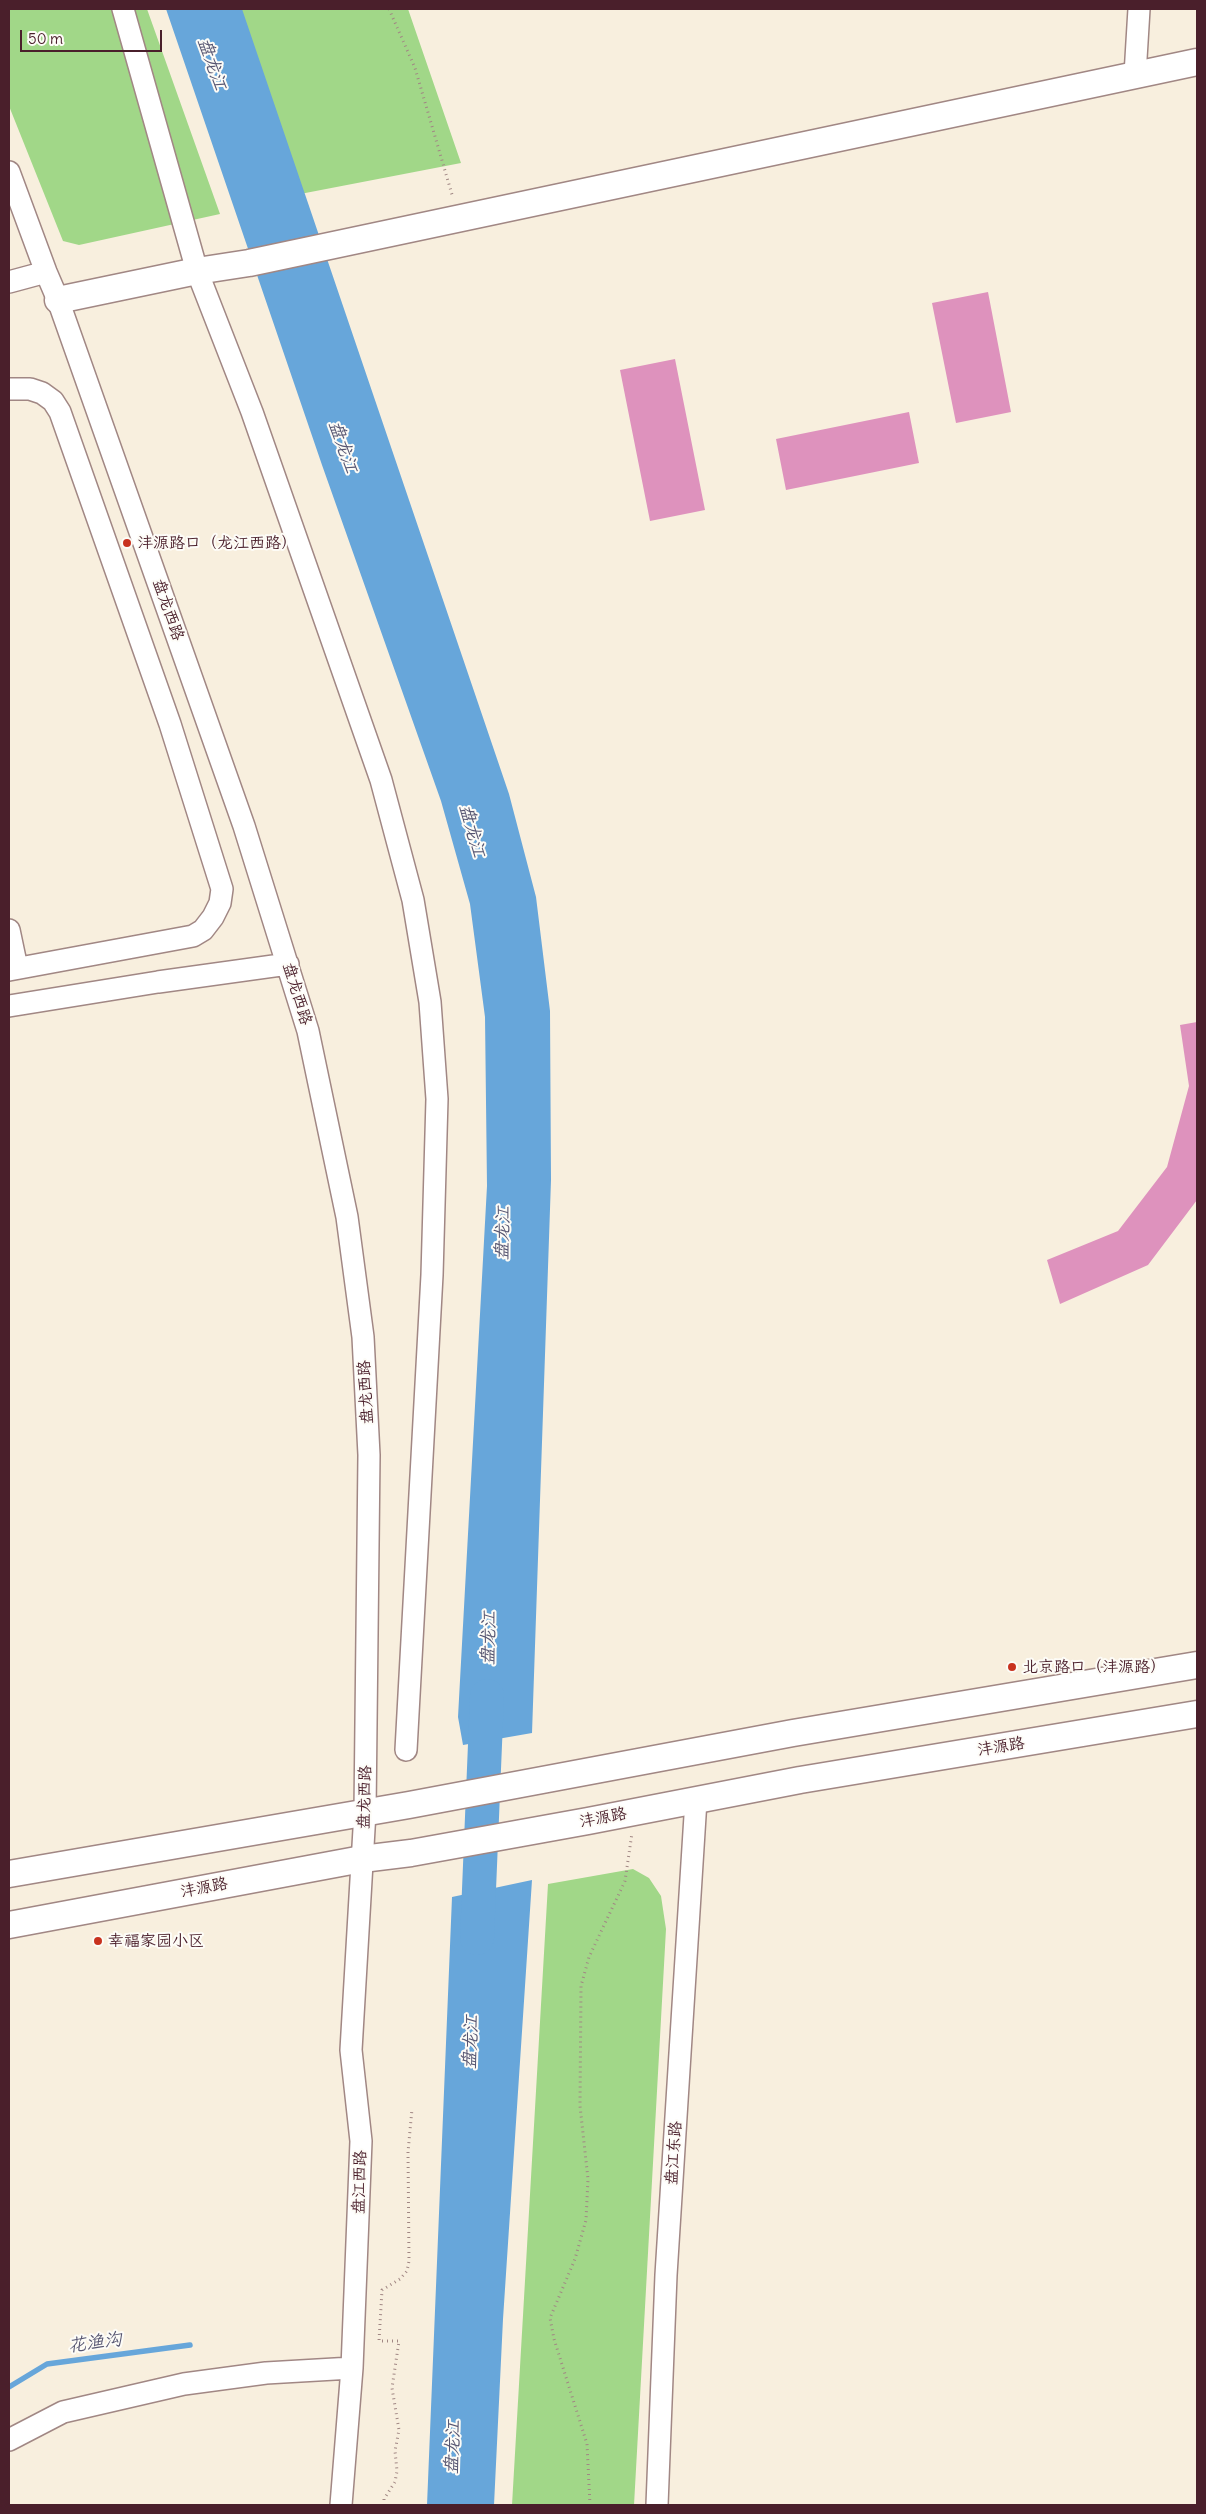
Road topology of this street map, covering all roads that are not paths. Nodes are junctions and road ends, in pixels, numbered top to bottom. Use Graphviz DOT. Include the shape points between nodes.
graph roads {
  1 [pos="123,9"];
  2 [pos="1139,9"];
  3 [pos="1197,62"];
  4 [pos="1135,75"];
  5 [pos="9,172"];
  6 [pos="197,271"];
  7 [pos="46,272"];
  8 [pos="9,282"];
  9 [pos="58,300"];
  10 [pos="9,389"];
  11 [pos="10,940"];
  12 [pos="288,964"];
  13 [pos="13,969"];
  14 [pos="9,1006"];
  15 [pos="1197,1665"];
  16 [pos="1197,1714"];
  17 [pos="406,1750"];
  18 [pos="696,1800"];
  19 [pos="365,1812"];
  20 [pos="362,1859"];
  21 [pos="9,1874"];
  22 [pos="9,1925"];
  23 [pos="352,2368"];
  24 [pos="9,2440"];
  25 [pos="341,2505"];
  26 [pos="657,2505"];
  1 -- 6 [label="street"];
  2 -- 4 [label="street"];
  3 -- 4 [label="main road"];
  4 -- 6 [label="main road" via="249,263"];
  5 -- 7 [label="street, 盘龙西路"];
  6 -- 9 [label="main road"];
  6 -- 17 [label="street" via="252,412 380,780 413,900 430,1002 438,1099 433,1265"];
  7 -- 8 [label="street"];
  7 -- 9 [label="street, 盘龙西路"];
  9 -- 12 [label="street, 盘龙西路" via="241,816"];
  10 -- 13 [label="street" via="30,389 42,393 60,412 170,724 222,890 213,918 193,936"];
  11 -- 13 [label="street"];
  12 -- 14 [label="street"];
  12 -- 19 [label="street, 盘龙西路" via="308,1031 347,1217 363,1337 369,1455"];
  15 -- 19 [label="main road" via="793,1733"];
  16 -- 18 [label="main road, 沣源路"];
  18 -- 20 [label="main road, 沣源路"];
  18 -- 26 [label="street, 盘江东路" via="666,2276"];
  19 -- 20 [label="street, 盘龙西路"];
  19 -- 21 [label="main road"];
  20 -- 22 [label="main road, 沣源路"];
  20 -- 23 [label="street, 盘江西路" via="351,2050 361,2141"];
  23 -- 24 [label="street" via="266,2373 184,2384 63,2412"];
  23 -- 25 [label="street, 盘江西路"];
}
